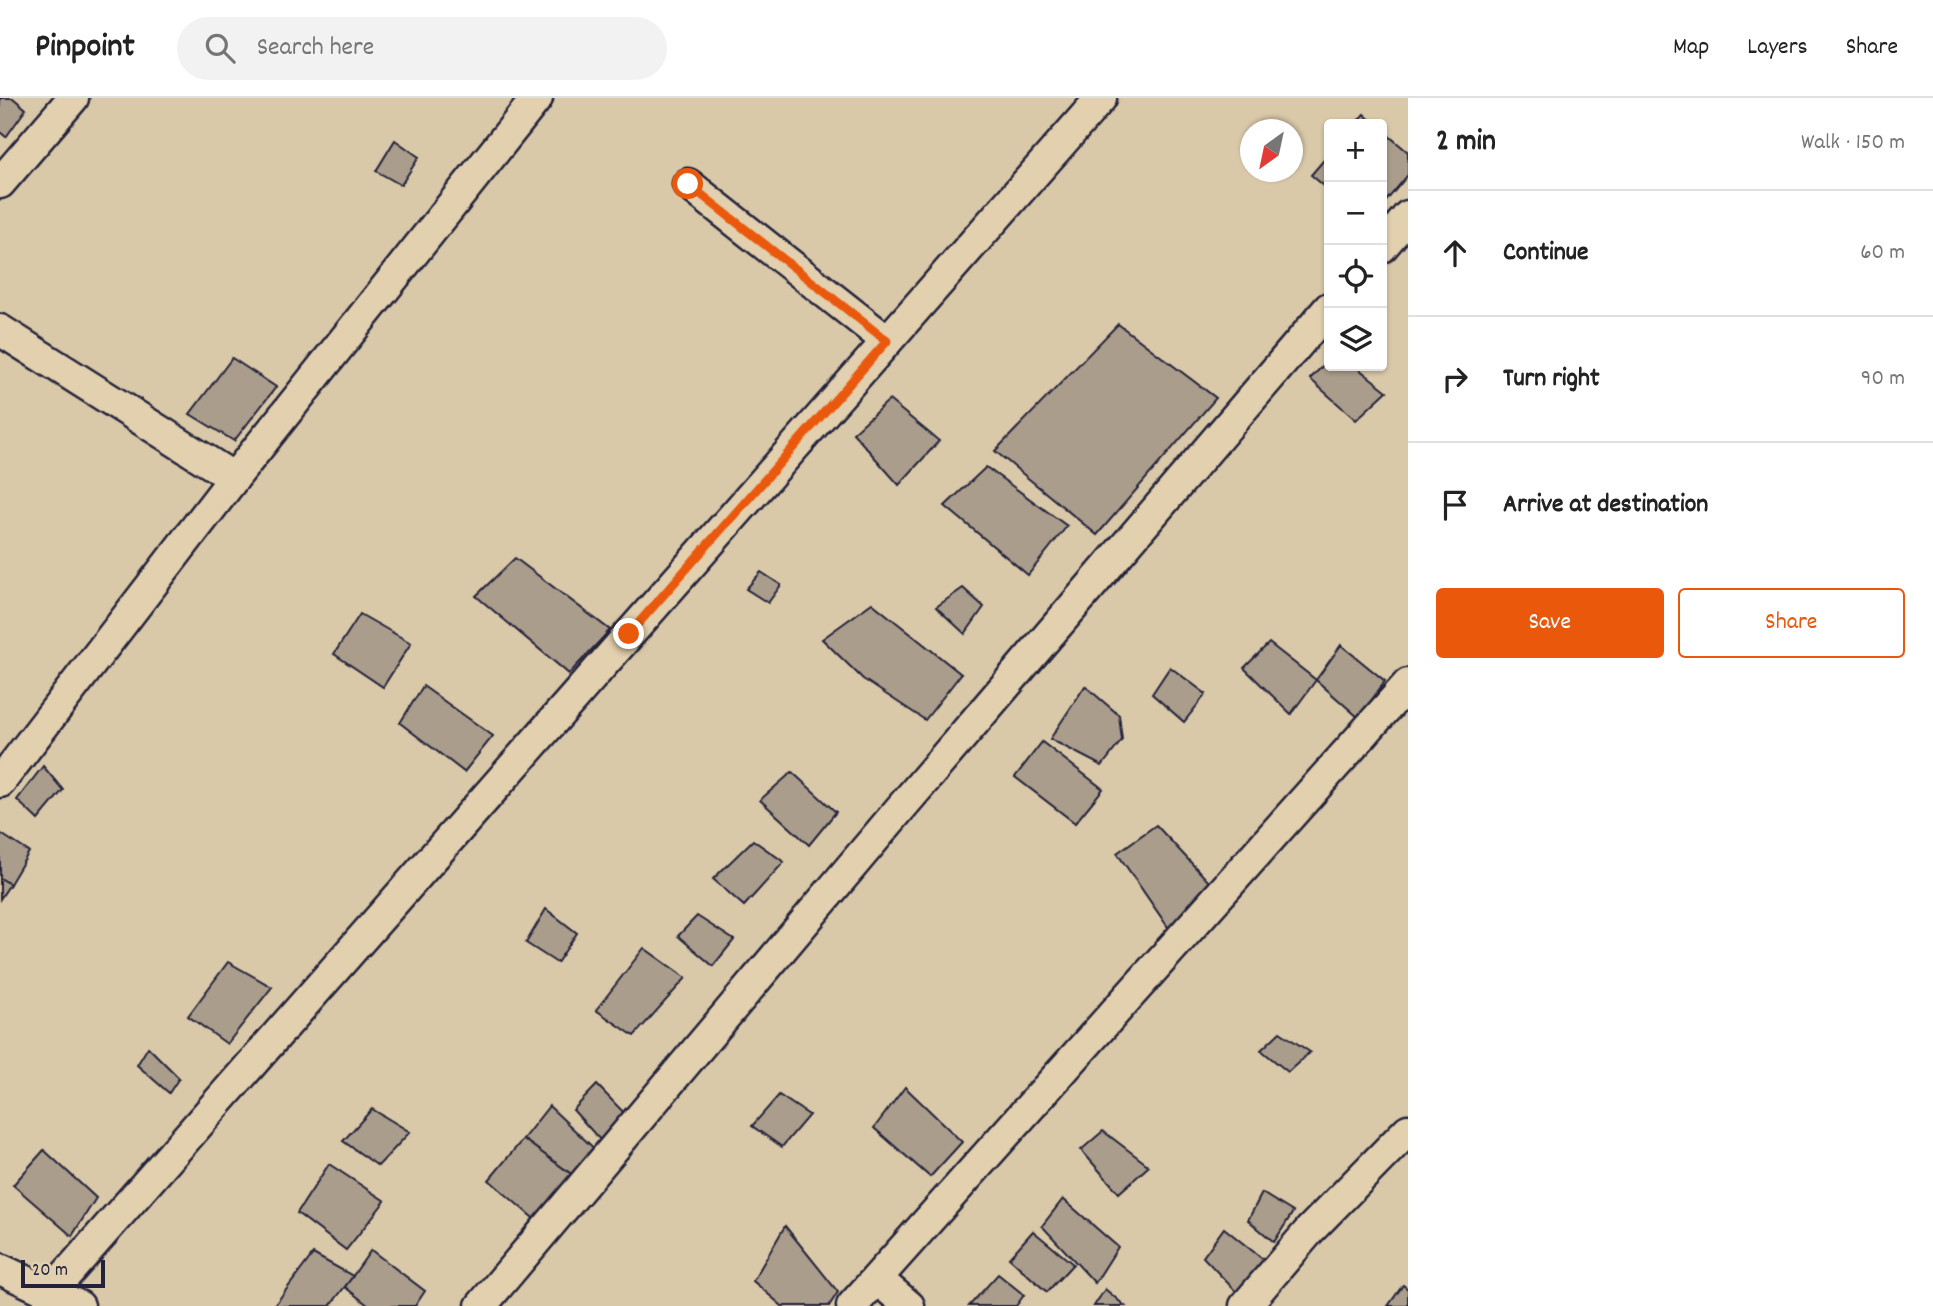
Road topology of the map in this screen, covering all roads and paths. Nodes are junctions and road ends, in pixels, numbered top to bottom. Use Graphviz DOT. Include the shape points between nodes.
graph roads {
  1 [pos="73,98"];
  2 [pos="537,98"];
  3 [pos="1101,98"];
  4 [pos="0,183"];
  5 [pos="688,184"];
  6 [pos="1408,216"];
  7 [pos="1384,245"];
  8 [pos="1324,314"];
  9 [pos="0,330"];
  10 [pos="887,341"];
  11 [pos="234,478"];
  12 [pos="1408,684"];
  13 [pos="0,782"];
  14 [pos="1408,1130"];
  15 [pos="0,1269"];
  16 [pos="877,1279"];
  17 [pos="50,1293"];
  18 [pos="79,1306"];
  19 [pos="481,1306"];
  20 [pos="852,1306"];
  21 [pos="909,1306"];
  22 [pos="1245,1306"];
  1 -- 4 [label="street"];
  2 -- 11 [label="street"];
  3 -- 10 [label="street"];
  5 -- 10 [label="street"];
  6 -- 7 [label="street"];
  8 -- 19 [label="street"];
  9 -- 11 [label="street"];
  10 -- 17 [label="street"];
  11 -- 13 [label="street"];
  12 -- 16 [label="street"];
  14 -- 22 [label="street" via="1310,1230"];
  15 -- 17 [label="street"];
  16 -- 20 [label="street"];
  16 -- 21 [label="street"];
  17 -- 18 [label="street"];
}
